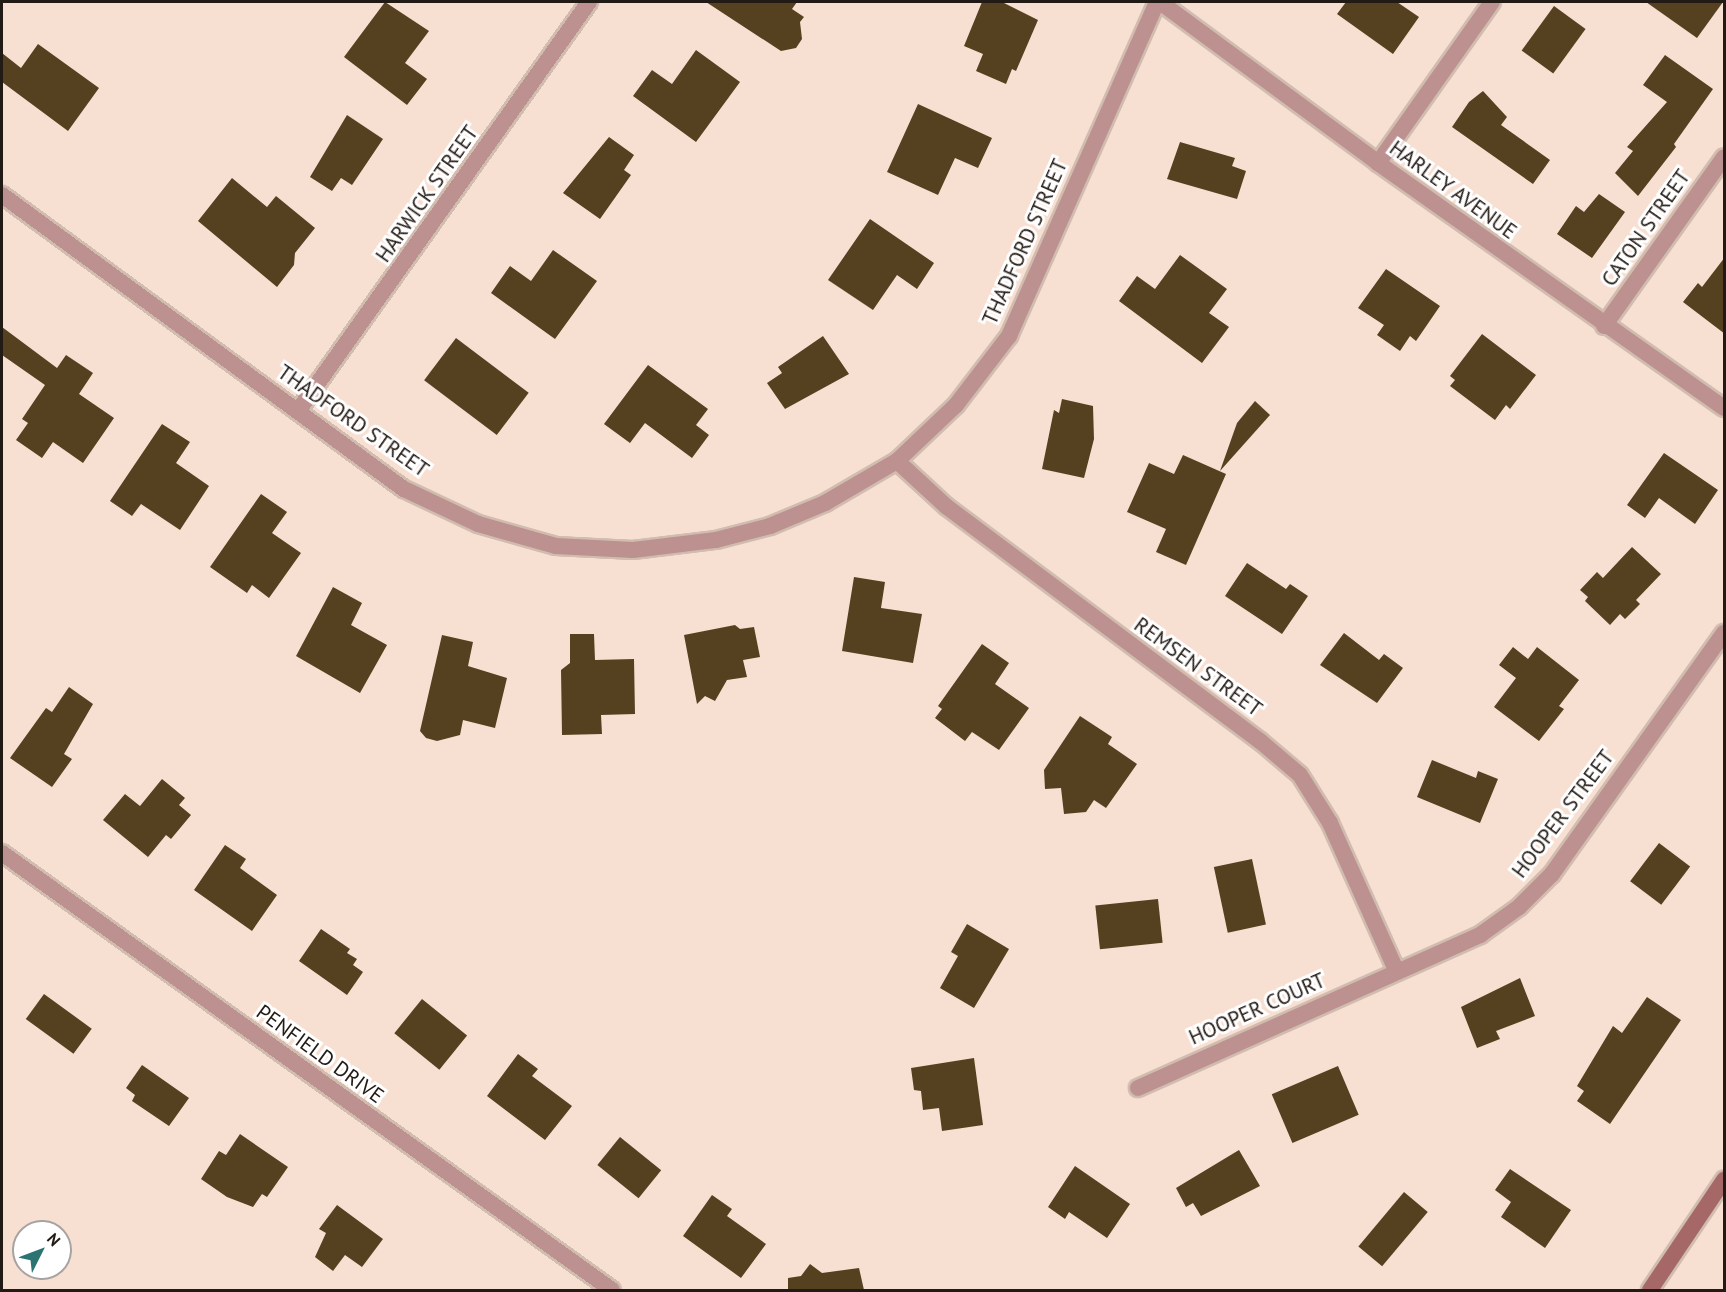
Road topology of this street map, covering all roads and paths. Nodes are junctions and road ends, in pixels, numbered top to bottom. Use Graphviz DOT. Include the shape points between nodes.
graph roads {
  1 [pos="589,2"];
  2 [pos="1158,2"];
  3 [pos="1492,2"];
  4 [pos="1725,157"];
  5 [pos="1378,163"];
  6 [pos="2,195"];
  7 [pos="1604,326"];
  8 [pos="1725,408"];
  9 [pos="298,411"];
  10 [pos="897,461"];
  11 [pos="1725,633"];
  12 [pos="2,853"];
  13 [pos="1396,970"];
  14 [pos="1138,1088"];
  15 [pos="1725,1180"];
  16 [pos="612,1290"];
  17 [pos="1650,1290"];
  1 -- 9 [label="street, HARWICK STREET"];
  2 -- 5 [label="street, HARLEY AVENUE"];
  2 -- 10 [label="street, THADFORD STREET" via="1009,336 956,405"];
  3 -- 5 [label="street"];
  4 -- 7 [label="street, CATON STREET"];
  5 -- 7 [label="street, HARLEY AVENUE"];
  6 -- 9 [label="street, THADFORD STREET"];
  7 -- 8 [label="street, HARLEY AVENUE"];
  9 -- 10 [label="street, THADFORD STREET" via="404,489 478,524 555,546 633,550 716,540 770,526 825,503"];
  10 -- 13 [label="street, REMSEN STREET" via="947,507 1260,741 1300,776 1330,823"];
  11 -- 13 [label="street, HOOPER STREET" via="1552,874 1519,907 1480,935"];
  12 -- 16 [label="street, PENFIELD DRIVE"];
  13 -- 14 [label="street, HOOPER COURT"];
  15 -- 17 [label="main road"];
}
